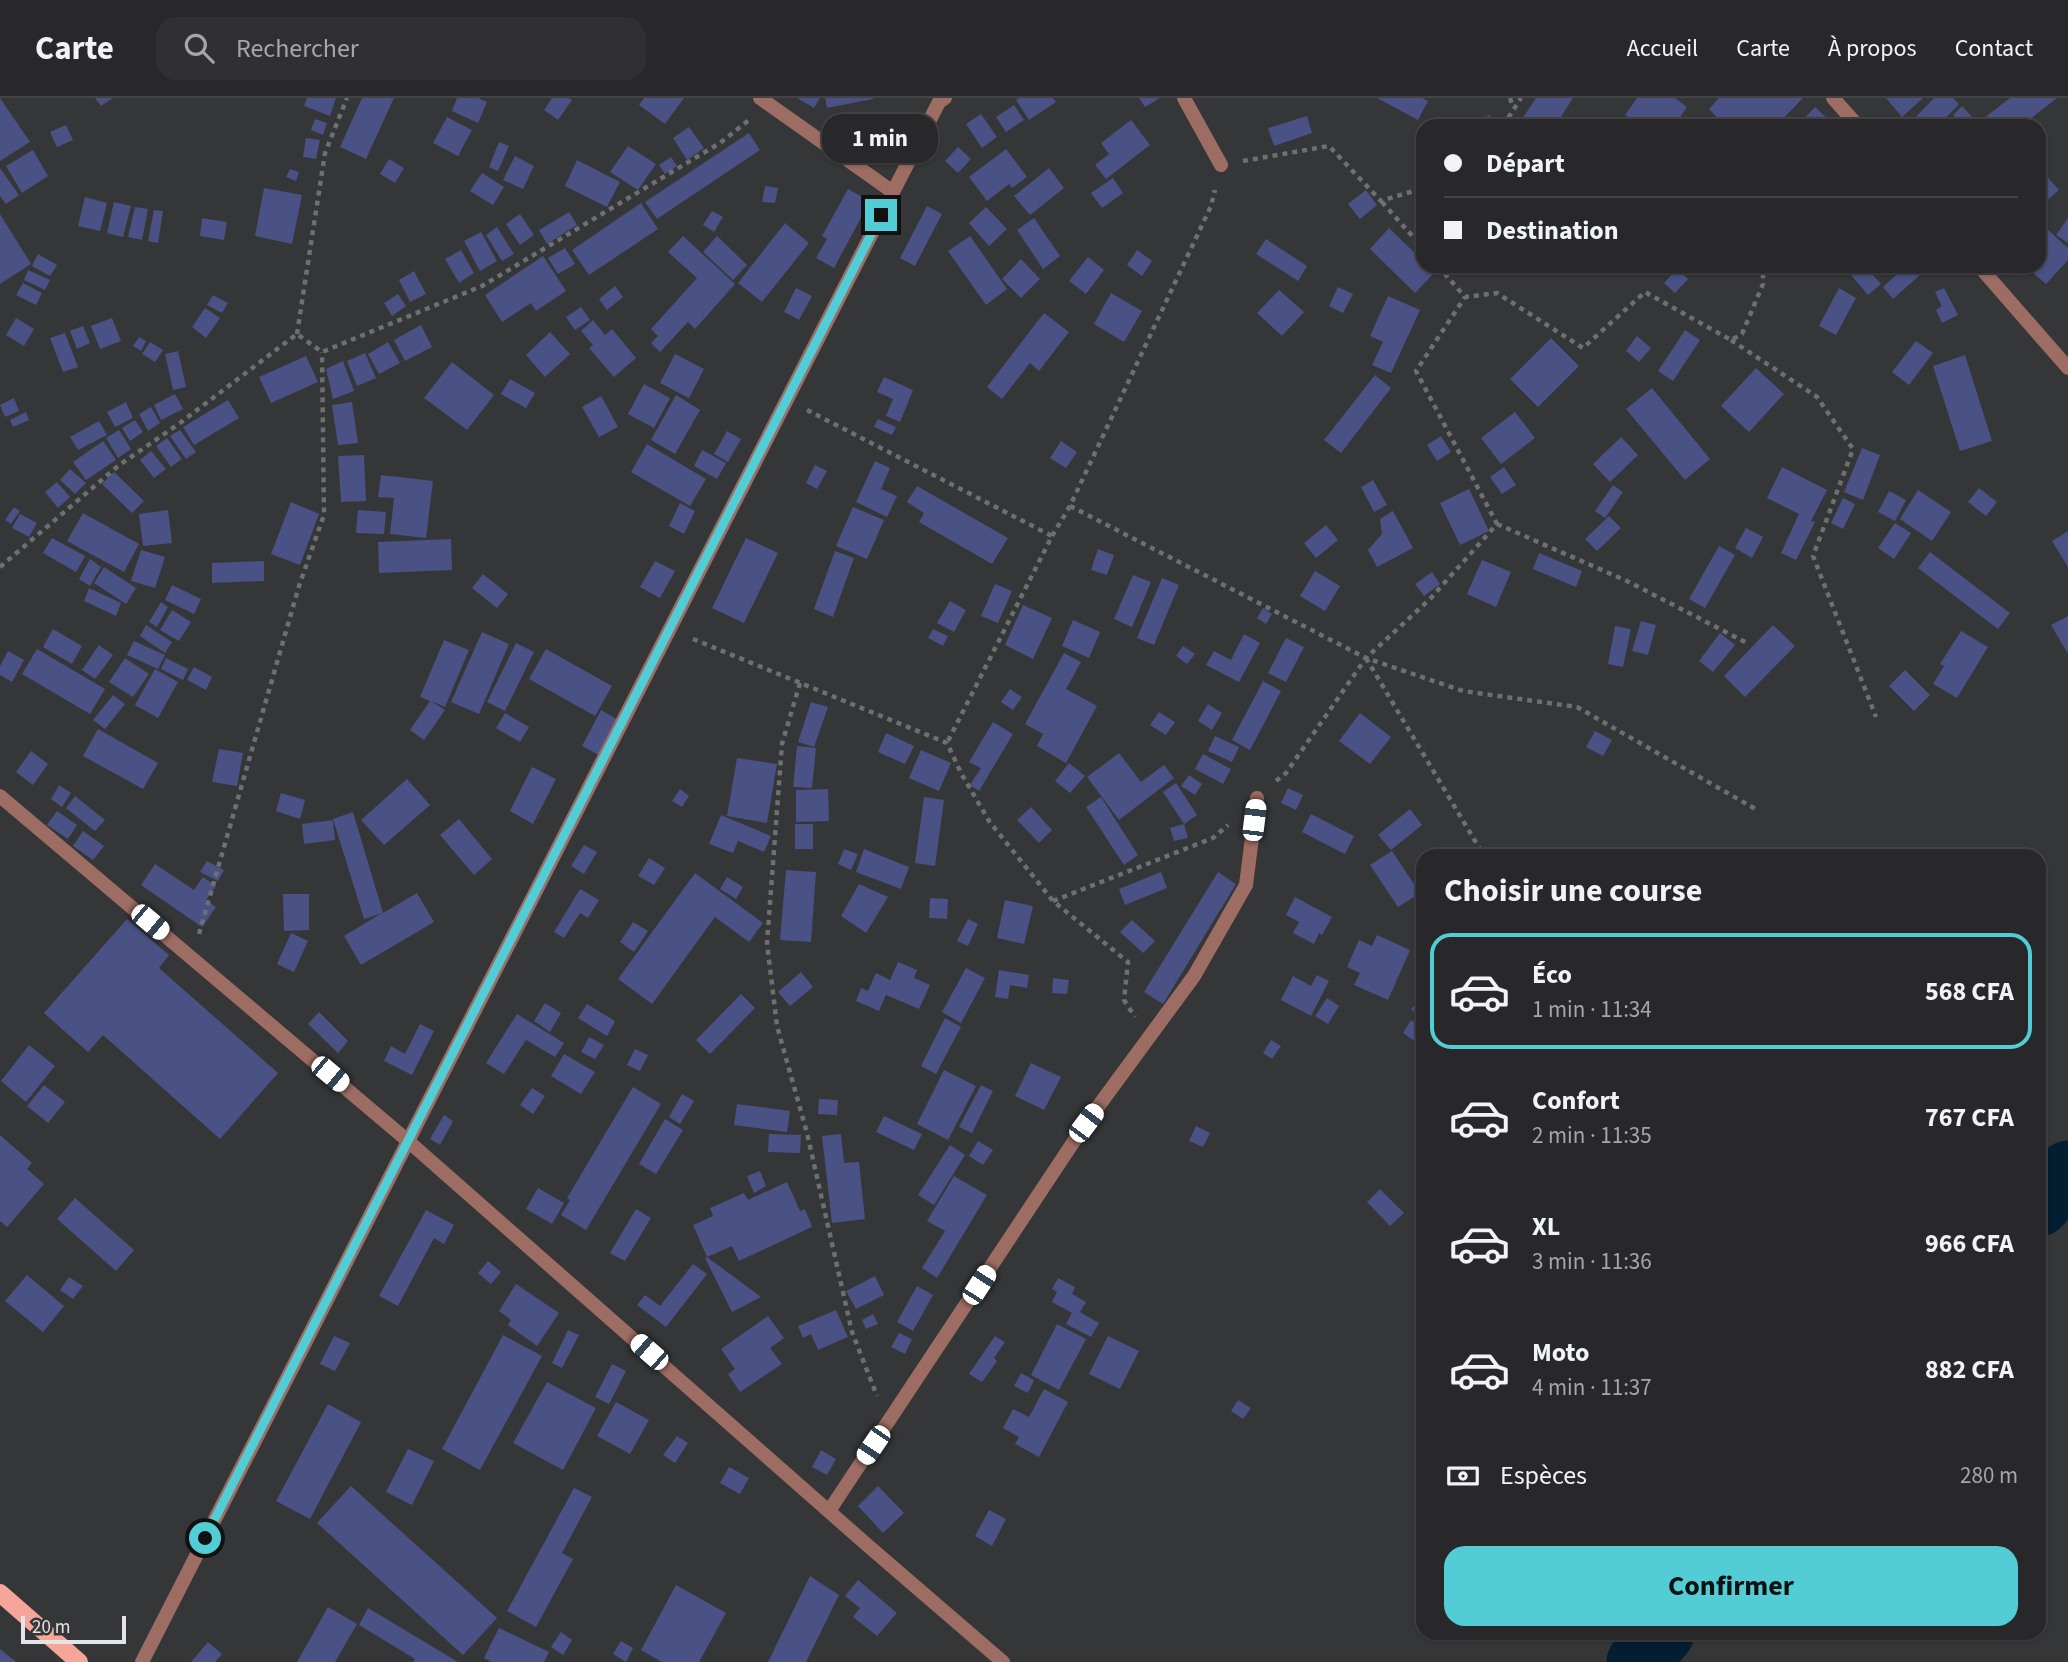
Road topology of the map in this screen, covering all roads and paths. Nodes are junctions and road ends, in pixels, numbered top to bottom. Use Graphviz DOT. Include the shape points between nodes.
graph roads {
  1 [pos="347,98"];
  2 [pos="945,98"];
  3 [pos="1184,98"];
  4 [pos="1510,98"];
  5 [pos="1521,98"];
  6 [pos="1833,98"];
  7 [pos="764,101"];
  8 [pos="1513,108"];
  9 [pos="1507,119"];
  10 [pos="1852,119"];
  11 [pos="1221,165"];
  12 [pos="1416,190"];
  13 [pos="893,192"];
  14 [pos="1381,201"];
  15 [pos="1416,240"];
  16 [pos="1444,273"];
  17 [pos="1763,273"];
  18 [pos="1985,273"];
  19 [pos="1465,297"];
  20 [pos="297,334"];
  21 [pos="1731,340"];
  22 [pos="322,352"];
  23 [pos="2068,369"];
  24 [pos="787,400"];
  25 [pos="1070,506"];
  26 [pos="1497,524"];
  27 [pos="1052,537"];
  28 [pos="0,567"];
  29 [pos="669,630"];
  30 [pos="1748,643"];
  31 [pos="1366,658"];
  32 [pos="800,684"];
  33 [pos="1876,717"];
  34 [pos="947,743"];
  35 [pos="0,796"];
  36 [pos="1257,798"];
  37 [pos="1759,811"];
  38 [pos="1480,849"];
  39 [pos="1053,901"];
  40 [pos="192,958"];
  41 [pos="1149,1038"];
  42 [pos="408,1141"];
  43 [pos="887,1423"];
  44 [pos="829,1511"];
  45 [pos="0,1593"];
  46 [pos="79,1662"];
  47 [pos="142,1662"];
  48 [pos="1003,1662"];
  1 -- 20 [label="path" via="325,153"];
  2 -- 13 [label="street"];
  3 -- 11 [label="street"];
  4 -- 8 [label="path"];
  5 -- 8 [label="path"];
  6 -- 10 [label="street"];
  7 -- 13 [label="street"];
  7 -- 22 [label="path" via="720,143 482,286"];
  8 -- 9 [label="path"];
  11 -- 14 [label="path" via="1329,146"];
  11 -- 25 [label="path" via="1211,206"];
  12 -- 14 [label="path"];
  13 -- 24 [label="street"];
  14 -- 15 [label="path"];
  16 -- 19 [label="path"];
  17 -- 21 [label="path" via="1763,284 1742,334"];
  18 -- 23 [label="street"];
  19 -- 21 [label="path" via="1497,293 1583,348 1645,292"];
  19 -- 26 [label="path" via="1416,371"];
  20 -- 22 [label="path"];
  20 -- 28 [label="path" via="118,466"];
  21 -- 33 [label="path" via="1817,397 1853,449 1813,556"];
  22 -- 40 [label="path" via="324,515 299,586"];
  24 -- 27 [label="path"];
  24 -- 29 [label="street"];
  25 -- 27 [label="path"];
  25 -- 31 [label="path"];
  26 -- 30 [label="path" via="1627,581"];
  26 -- 31 [label="path" via="1430,599"];
  27 -- 34 [label="path"];
  29 -- 32 [label="path"];
  29 -- 42 [label="street"];
  31 -- 36 [label="path" via="1286,773"];
  31 -- 37 [label="path" via="1463,691 1577,707"];
  31 -- 38 [label="path"];
  32 -- 34 [label="path"];
  32 -- 43 [label="path" via="782,744 770,967 778,1026 852,1332"];
  34 -- 39 [label="path" via="989,821"];
  35 -- 40 [label="street"];
  36 -- 39 [label="path" via="1213,838"];
  36 -- 41 [label="street" via="1246,886 1194,976"];
  39 -- 41 [label="path" via="1128,962 1124,1000"];
  40 -- 42 [label="street"];
  41 -- 43 [label="street" via="1086,1123"];
  42 -- 44 [label="street"];
  42 -- 47 [label="street"];
  43 -- 44 [label="street"];
  44 -- 48 [label="street"];
  45 -- 46 [label="main road"];
}
